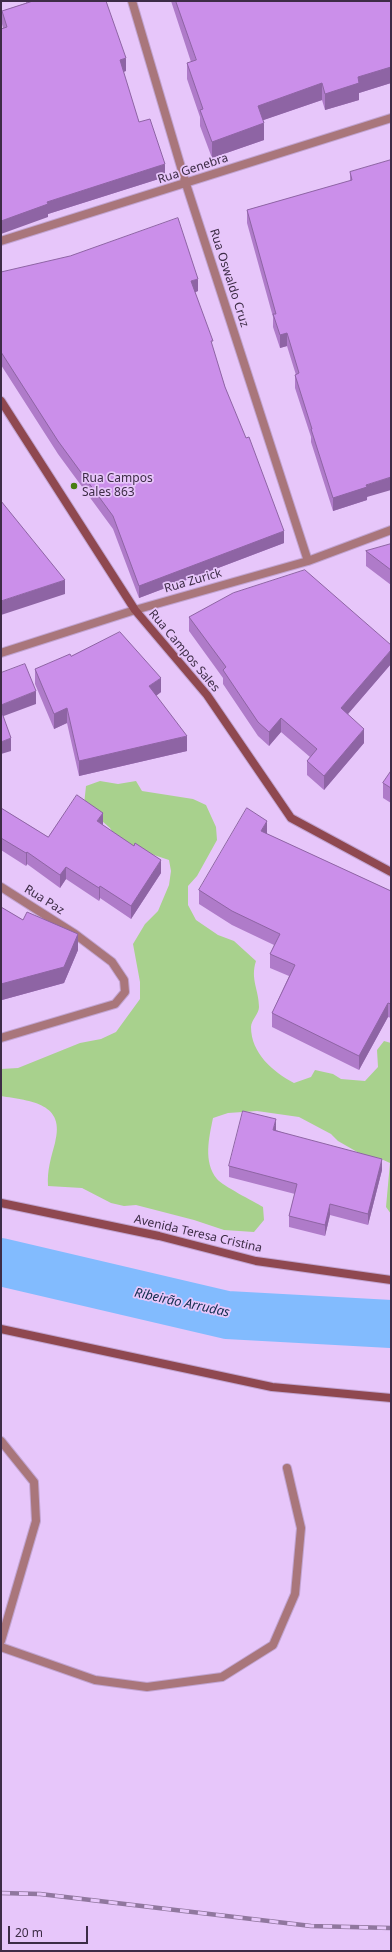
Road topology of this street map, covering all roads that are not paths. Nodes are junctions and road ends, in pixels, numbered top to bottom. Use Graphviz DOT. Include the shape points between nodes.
graph roads {
  1 [pos="132,1"];
  2 [pos="391,118"];
  3 [pos="186,184"];
  4 [pos="1,240"];
  5 [pos="1,401"];
  6 [pos="391,530"];
  7 [pos="308,562"];
  8 [pos="135,610"];
  9 [pos="1,653"];
  10 [pos="391,872"];
  11 [pos="1,887"];
  12 [pos="1,1038"];
  13 [pos="1,1203"];
  14 [pos="391,1280"];
  15 [pos="1,1329"];
  16 [pos="391,1398"];
  17 [pos="1,1441"];
  18 [pos="287,1468"];
  19 [pos="1,1642"];
  20 [pos="1,1647"];
  1 -- 3 [label="street, Rua Oswaldo Cruz"];
  2 -- 3 [label="street, Rua Genebra"];
  3 -- 4 [label="street, Rua Genebra"];
  3 -- 7 [label="street, Rua Oswaldo Cruz"];
  5 -- 8 [label="main road, Rua Campos Sales"];
  6 -- 7 [label="street, Rua Zurick"];
  7 -- 8 [label="street, Rua Zurick"];
  8 -- 9 [label="street, Rua Zurick"];
  8 -- 10 [label="main road, Rua Campos Sales" via="206,695 291,818"];
  11 -- 12 [label="street, Rua Paz" via="75,934 112,962 124,980 125,992 115,1004"];
  13 -- 14 [label="main road, Avenida Teresa Cristina" via="159,1236 256,1261"];
  15 -- 16 [label="main road" via="272,1387"];
  17 -- 19 [label="street" via="34,1482 36,1521"];
  18 -- 20 [label="street" via="301,1528 295,1594 273,1645 222,1678 147,1687 95,1680"];
}
